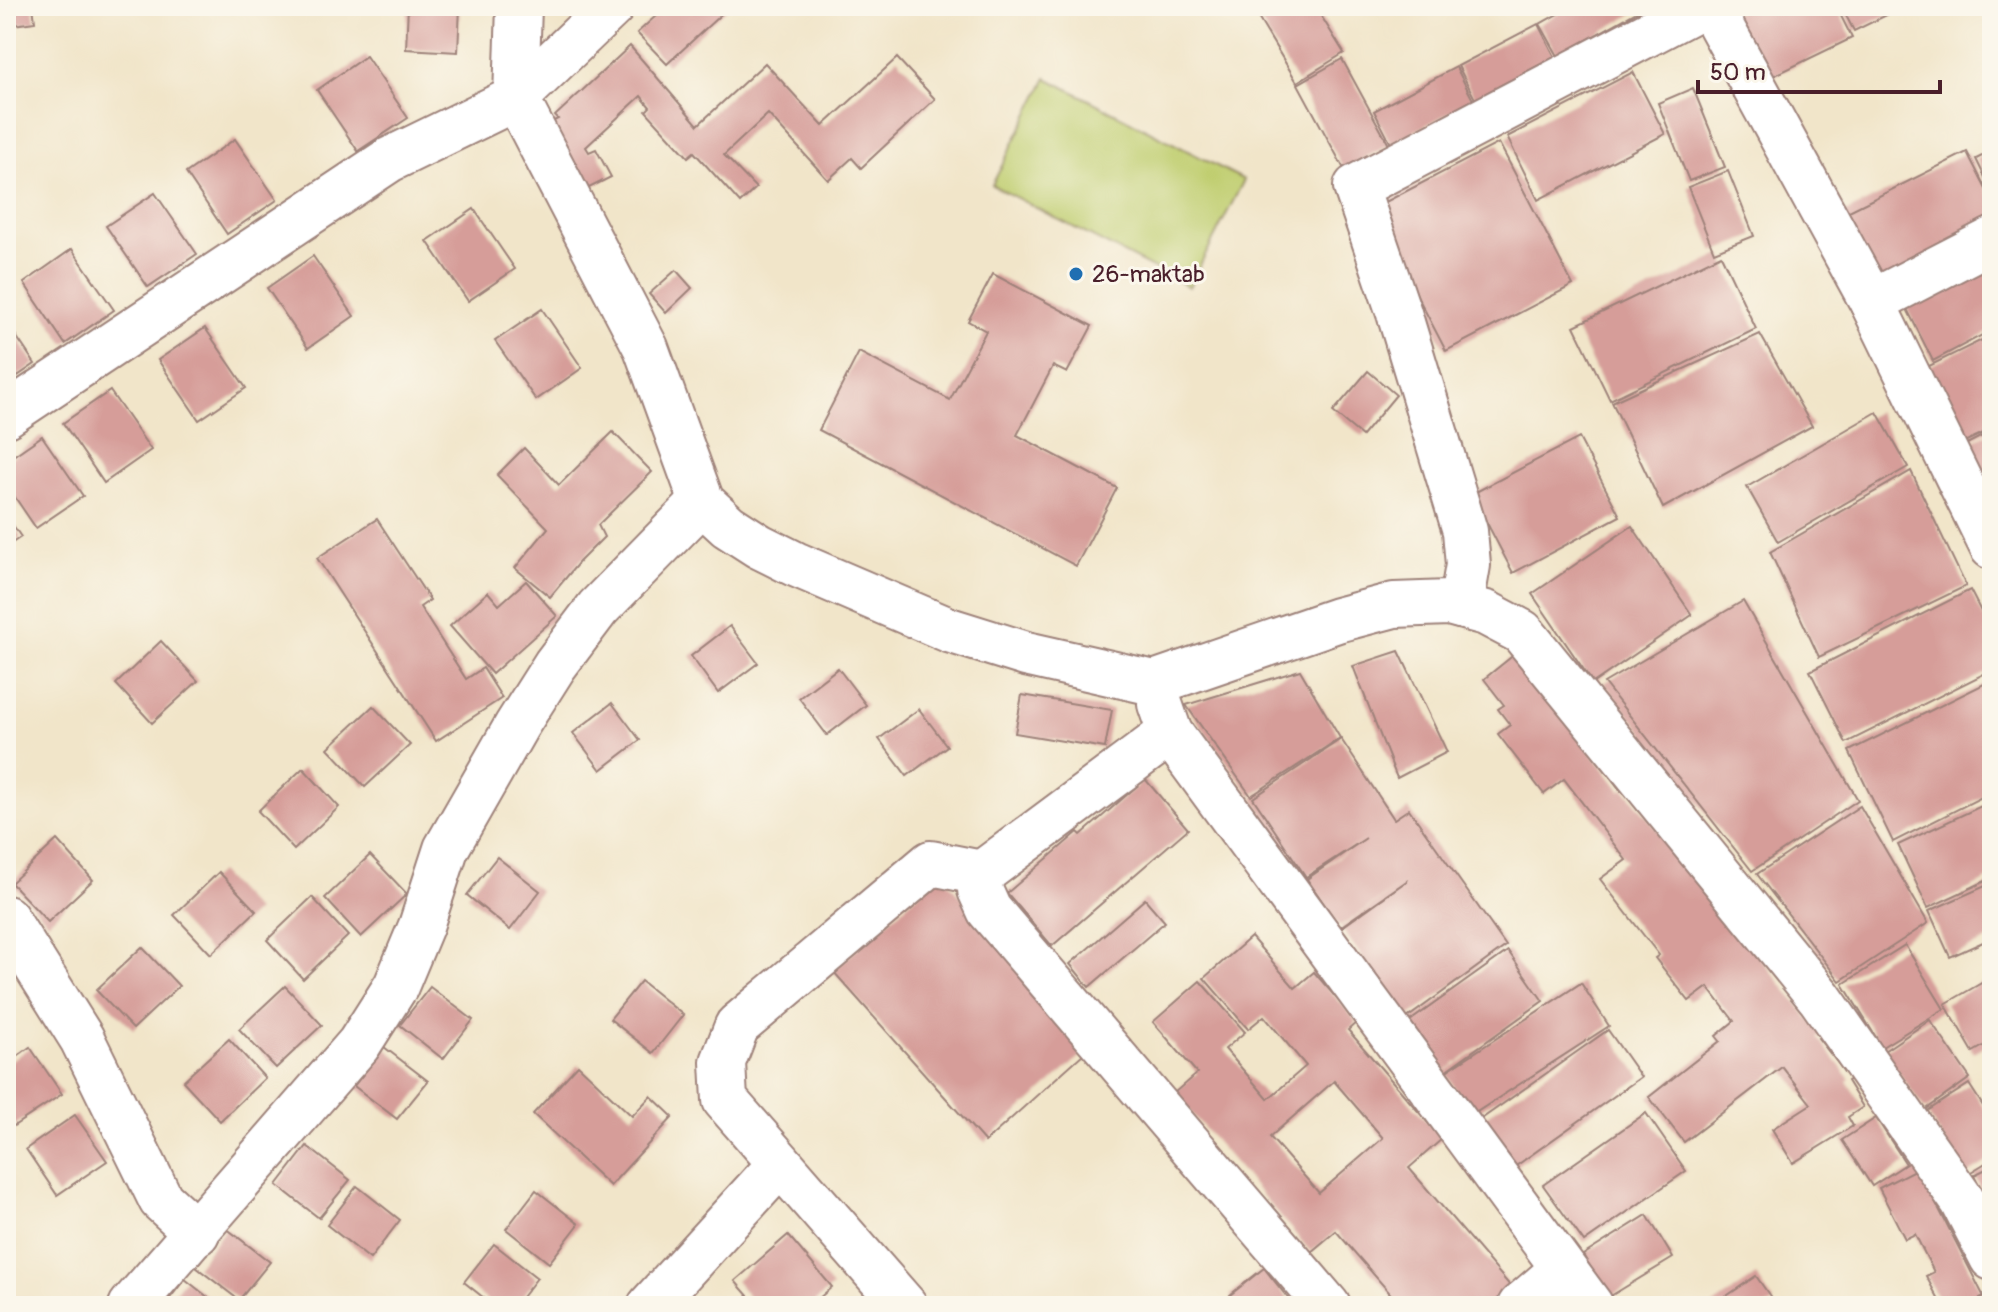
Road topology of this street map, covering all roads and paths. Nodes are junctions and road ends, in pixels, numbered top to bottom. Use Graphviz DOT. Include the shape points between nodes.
graph roads {
  1 [pos="519,6"];
  2 [pos="612,6"];
  3 [pos="1701,6"];
  4 [pos="1710,6"];
  5 [pos="516,98"];
  6 [pos="1992,240"];
  7 [pos="1872,302"];
  8 [pos="6,415"];
  9 [pos="702,502"];
  10 [pos="1992,547"];
  11 [pos="1461,606"];
  12 [pos="1154,683"];
  13 [pos="1170,733"];
  14 [pos="982,873"];
  15 [pos="6,918"];
  16 [pos="780,1164"];
  17 [pos="197,1233"];
  18 [pos="1992,1258"];
  19 [pos="1563,1269"];
  20 [pos="131,1306"];
  21 [pos="650,1306"];
  22 [pos="905,1306"];
  23 [pos="1328,1306"];
  24 [pos="1520,1306"];
  25 [pos="1591,1306"];
  1 -- 5 [label="street"];
  2 -- 5 [label="street"];
  3 -- 11 [label="street" via="1356,187 1465,531 1468,565"];
  4 -- 7 [label="street"];
  5 -- 8 [label="street" via="389,160"];
  5 -- 9 [label="street" via="646,348"];
  6 -- 7 [label="street"];
  7 -- 10 [label="street"];
  9 -- 12 [label="street" via="759,546 949,630"];
  9 -- 17 [label="street" via="598,608 555,665 446,849 396,986 359,1044"];
  11 -- 12 [label="street" via="1394,605"];
  11 -- 18 [label="street" via="1522,632 1742,899 1820,998 1962,1200"];
  12 -- 13 [label="street"];
  13 -- 14 [label="street"];
  13 -- 19 [label="street"];
  14 -- 16 [label="street" via="931,863 737,1026 723,1062 725,1100"];
  14 -- 23 [label="street" via="980,890 989,910"];
  15 -- 17 [label="street" via="82,1039 161,1200"];
  16 -- 21 [label="street"];
  16 -- 22 [label="street"];
  17 -- 20 [label="street"];
  19 -- 24 [label="street"];
  19 -- 25 [label="street"];
}
